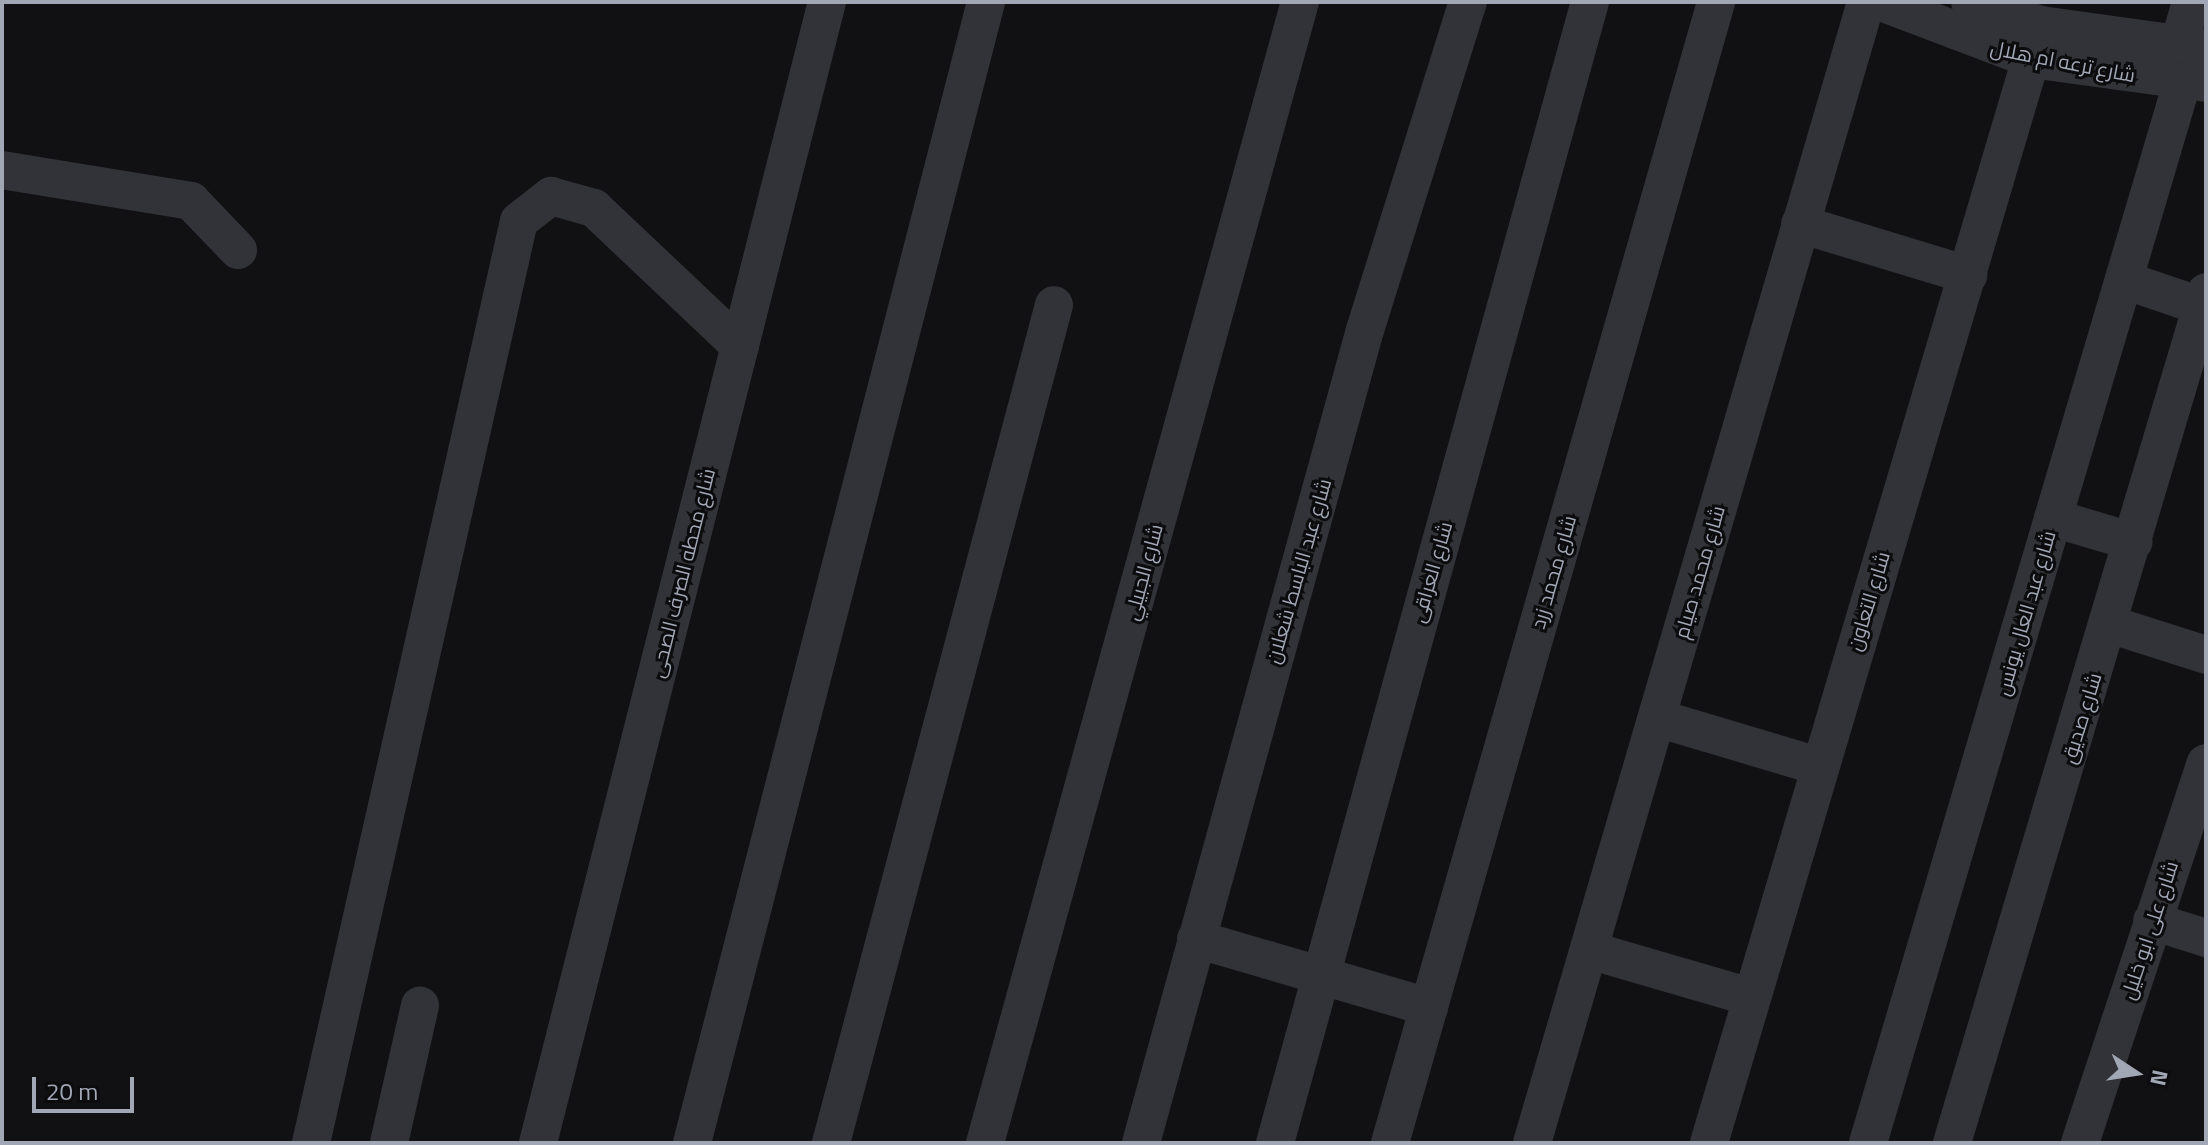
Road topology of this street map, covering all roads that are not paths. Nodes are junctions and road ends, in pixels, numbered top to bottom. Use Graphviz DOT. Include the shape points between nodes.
graph roads {
  1 [pos="827,2"];
  2 [pos="986,2"];
  3 [pos="1300,2"];
  4 [pos="1468,2"];
  5 [pos="1590,2"];
  6 [pos="1716,2"];
  7 [pos="1866,2"];
  8 [pos="1881,2"];
  9 [pos="1970,2"];
  10 [pos="2191,2"];
  11 [pos="2044,28"];
  12 [pos="2193,46"];
  13 [pos="2194,83"];
  14 [pos="2,170"];
  15 [pos="1800,224"];
  16 [pos="238,250"];
  17 [pos="1968,275"];
  18 [pos="2124,280"];
  19 [pos="2204,299"];
  20 [pos="1054,305"];
  21 [pos="740,346"];
  22 [pos="2053,518"];
  23 [pos="2134,542"];
  24 [pos="2109,624"];
  25 [pos="2206,655"];
  26 [pos="1657,718"];
  27 [pos="2206,763"];
  28 [pos="1818,766"];
  29 [pos="2152,921"];
  30 [pos="2206,938"];
  31 [pos="1196,939"];
  32 [pos="1589,950"];
  33 [pos="1319,978"];
  34 [pos="1751,997"];
  35 [pos="420,1005"];
  36 [pos="1429,1007"];
  37 [pos="311,1143"];
  38 [pos="389,1143"];
  39 [pos="538,1143"];
  40 [pos="692,1143"];
  41 [pos="831,1143"];
  42 [pos="985,1143"];
  43 [pos="1141,1143"];
  44 [pos="1275,1143"];
  45 [pos="1390,1143"];
  46 [pos="1532,1143"];
  47 [pos="1709,1143"];
  48 [pos="1868,1143"];
  49 [pos="1952,1143"];
  50 [pos="2080,1143"];
  1 -- 21 [label="street, شارع محطه الصرف الصحى"];
  2 -- 40 [label="street"];
  3 -- 42 [label="street, شارع الجبيلي"];
  4 -- 31 [label="street, شارع عبد الباسط شعلان" via="1365,330"];
  5 -- 33 [label="street, شارع العراقى"];
  6 -- 36 [label="street, شارع محمد زرد"];
  7 -- 15 [label="street, شارع محمد صيام"];
  8 -- 11 [label="street, شارع ترعه ام هلال"];
  9 -- 11 [label="street, شارع ترعه ام هلال"];
  10 -- 12 [label="street"];
  11 -- 12 [label="street, شارع ترعه ام هلال"];
  11 -- 13 [label="street, شارع ترعه ام هلال"];
  11 -- 17 [label="street, شارع التعاون"];
  13 -- 18 [label="street, شارع عبد العال يونس"];
  14 -- 16 [label="street" via="191,201"];
  15 -- 17 [label="street"];
  15 -- 26 [label="street, شارع محمد صيام"];
  17 -- 28 [label="street, شارع التعاون"];
  18 -- 19 [label="street"];
  18 -- 22 [label="street, شارع عبد العال يونس"];
  19 -- 23 [label="street, شارع صديق"];
  20 -- 41 [label="street"];
  21 -- 37 [label="street" via="594,208 551,196 530,206 519,221"];
  21 -- 39 [label="street, شارع محطه الصرف الصحى"];
  22 -- 23 [label="street"];
  22 -- 48 [label="street, شارع عبد العال يونس"];
  23 -- 24 [label="street, شارع صديق"];
  24 -- 25 [label="street"];
  24 -- 49 [label="street, شارع صديق"];
  26 -- 28 [label="street"];
  26 -- 32 [label="street, شارع محمد صيام"];
  27 -- 29 [label="street, شارع على ابو خليل"];
  28 -- 34 [label="street, شارع التعاون"];
  29 -- 30 [label="street"];
  29 -- 50 [label="street, شارع على ابو خليل"];
  31 -- 33 [label="street"];
  31 -- 43 [label="street, شارع عبد الباسط شعلان"];
  32 -- 34 [label="street"];
  32 -- 46 [label="street, شارع محمد صيام"];
  33 -- 36 [label="street"];
  33 -- 44 [label="street, شارع العراقى"];
  34 -- 47 [label="street, شارع التعاون"];
  35 -- 38 [label="street"];
  36 -- 45 [label="street, شارع محمد زرد"];
}
